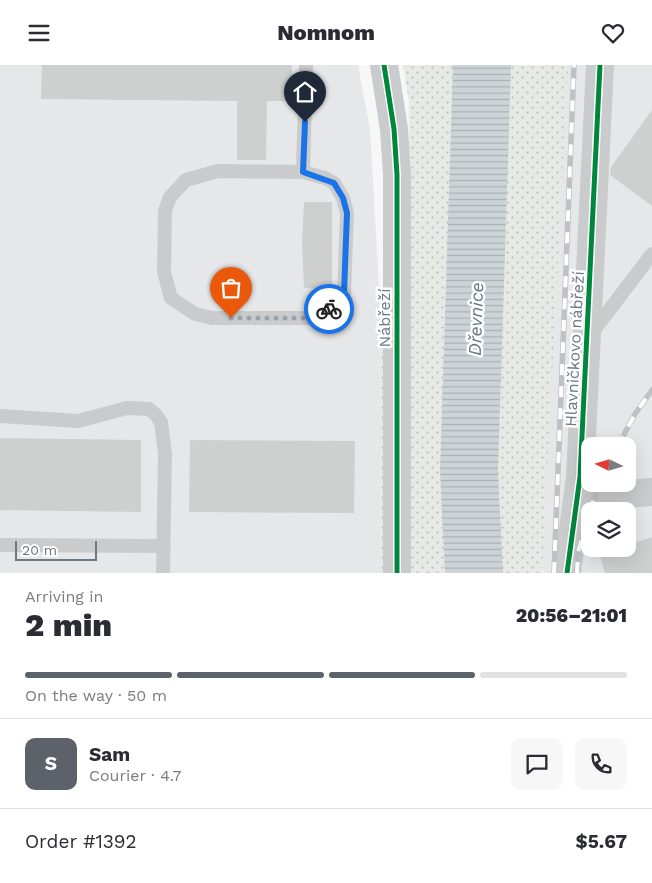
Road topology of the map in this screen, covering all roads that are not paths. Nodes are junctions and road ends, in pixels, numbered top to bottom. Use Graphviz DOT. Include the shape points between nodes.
graph roads {
  1 [pos="306,65"];
  2 [pos="384,65"];
  3 [pos="600,65"];
  4 [pos="303,172"];
  5 [pos="652,254"];
  6 [pos="588,339"];
  7 [pos="0,416"];
  8 [pos="580,477"];
  9 [pos="652,492"];
  10 [pos="0,545"];
  11 [pos="164,546"];
  12 [pos="163,573"];
  13 [pos="398,573"];
  14 [pos="567,573"];
  1 -- 4 [label="lane"];
  2 -- 13 [label="street, Nábřeží" via="397,175"];
  3 -- 6 [label="street, Hlavničkovo nábřeží"];
  4 -- 4 [label="lane" via="218,171 186,180 170,197 165,211 164,272 172,298 195,314 212,318 308,318 336,305 344,293 347,213 334,183"];
  5 -- 6 [label="lane"];
  6 -- 8 [label="street, Hlavničkovo nábřeží"];
  7 -- 11 [label="lane" via="78,421 127,408 149,409 161,422 165,454"];
  8 -- 9 [label="street" via="596,491 614,495"];
  8 -- 14 [label="street, Hlavničkovo nábřeží"];
  10 -- 11 [label="lane"];
  11 -- 12 [label="lane"];
}
